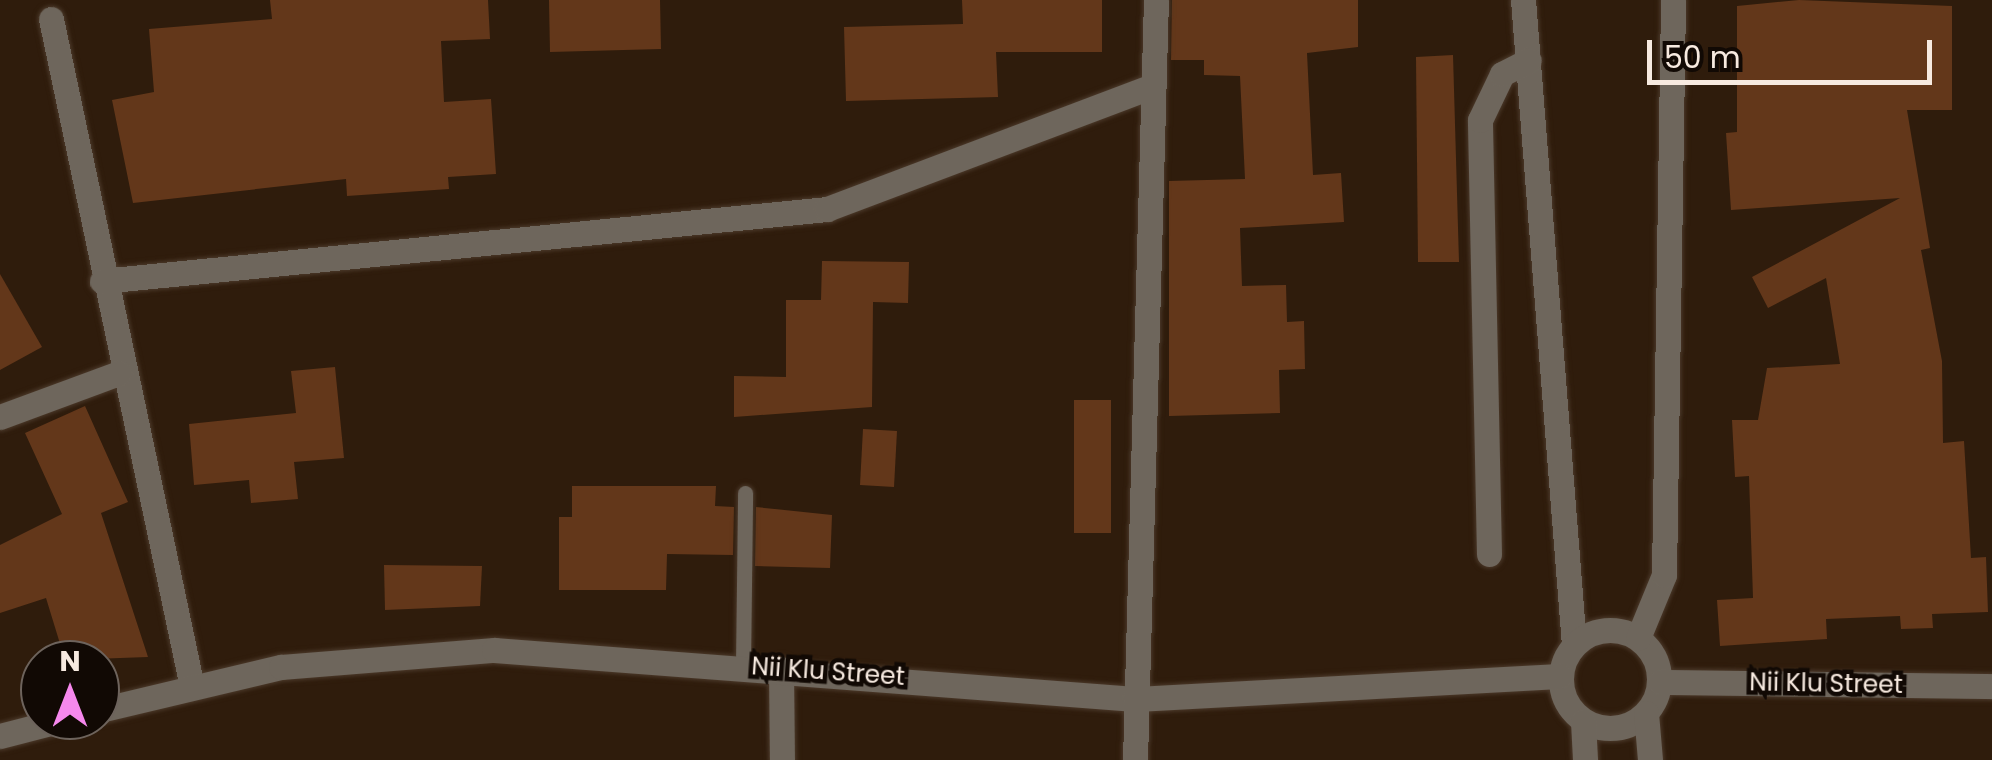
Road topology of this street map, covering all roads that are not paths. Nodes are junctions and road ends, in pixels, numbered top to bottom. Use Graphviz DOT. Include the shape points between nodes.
graph roads {
  1 [pos="1156,0"];
  2 [pos="1523,0"];
  3 [pos="1673,0"];
  4 [pos="51,20"];
  5 [pos="1529,60"];
  6 [pos="1147,88"];
  7 [pos="102,281"];
  8 [pos="119,373"];
  9 [pos="0,417"];
  10 [pos="745,493"];
  11 [pos="1489,554"];
  12 [pos="1638,638"];
  13 [pos="1574,645"];
  14 [pos="744,666"];
  15 [pos="781,669"];
  16 [pos="1560,676"];
  17 [pos="1660,682"];
  18 [pos="1992,686"];
  19 [pos="192,687"];
  20 [pos="1135,698"];
  21 [pos="120,705"];
  22 [pos="1646,713"];
  23 [pos="1583,720"];
  24 [pos="782,760"];
  25 [pos="1134,760"];
  26 [pos="1586,760"];
  27 [pos="1650,760"];
  1 -- 6 [label="street"];
  2 -- 5 [label="street"];
  3 -- 12 [label="street" via="1664,575"];
  4 -- 7 [label="street"];
  5 -- 11 [label="street" via="1502,74 1480,120"];
  5 -- 13 [label="street"];
  6 -- 7 [label="street" via="827,209"];
  6 -- 20 [label="street"];
  7 -- 8 [label="street"];
  8 -- 9 [label="street"];
  8 -- 19 [label="street"];
  10 -- 14 [label="lane"];
  12 -- 13 [label="street" via="1604,630"];
  12 -- 17 [label="street"];
  13 -- 16 [label="street"];
  14 -- 15 [label="street, Nii Klu Street"];
  14 -- 19 [label="street, Nii Klu Street" via="494,650 281,667"];
  15 -- 20 [label="street, Nii Klu Street"];
  15 -- 24 [label="street"];
  16 -- 20 [label="street, Nii Klu Street"];
  16 -- 23 [label="street"];
  17 -- 18 [label="street, Nii Klu Street"];
  17 -- 22 [label="street"];
  19 -- 21 [label="street, Nii Klu Street"];
  20 -- 25 [label="street"];
  22 -- 23 [label="street" via="1616,728"];
  22 -- 27 [label="street"];
  23 -- 26 [label="street"];
}
